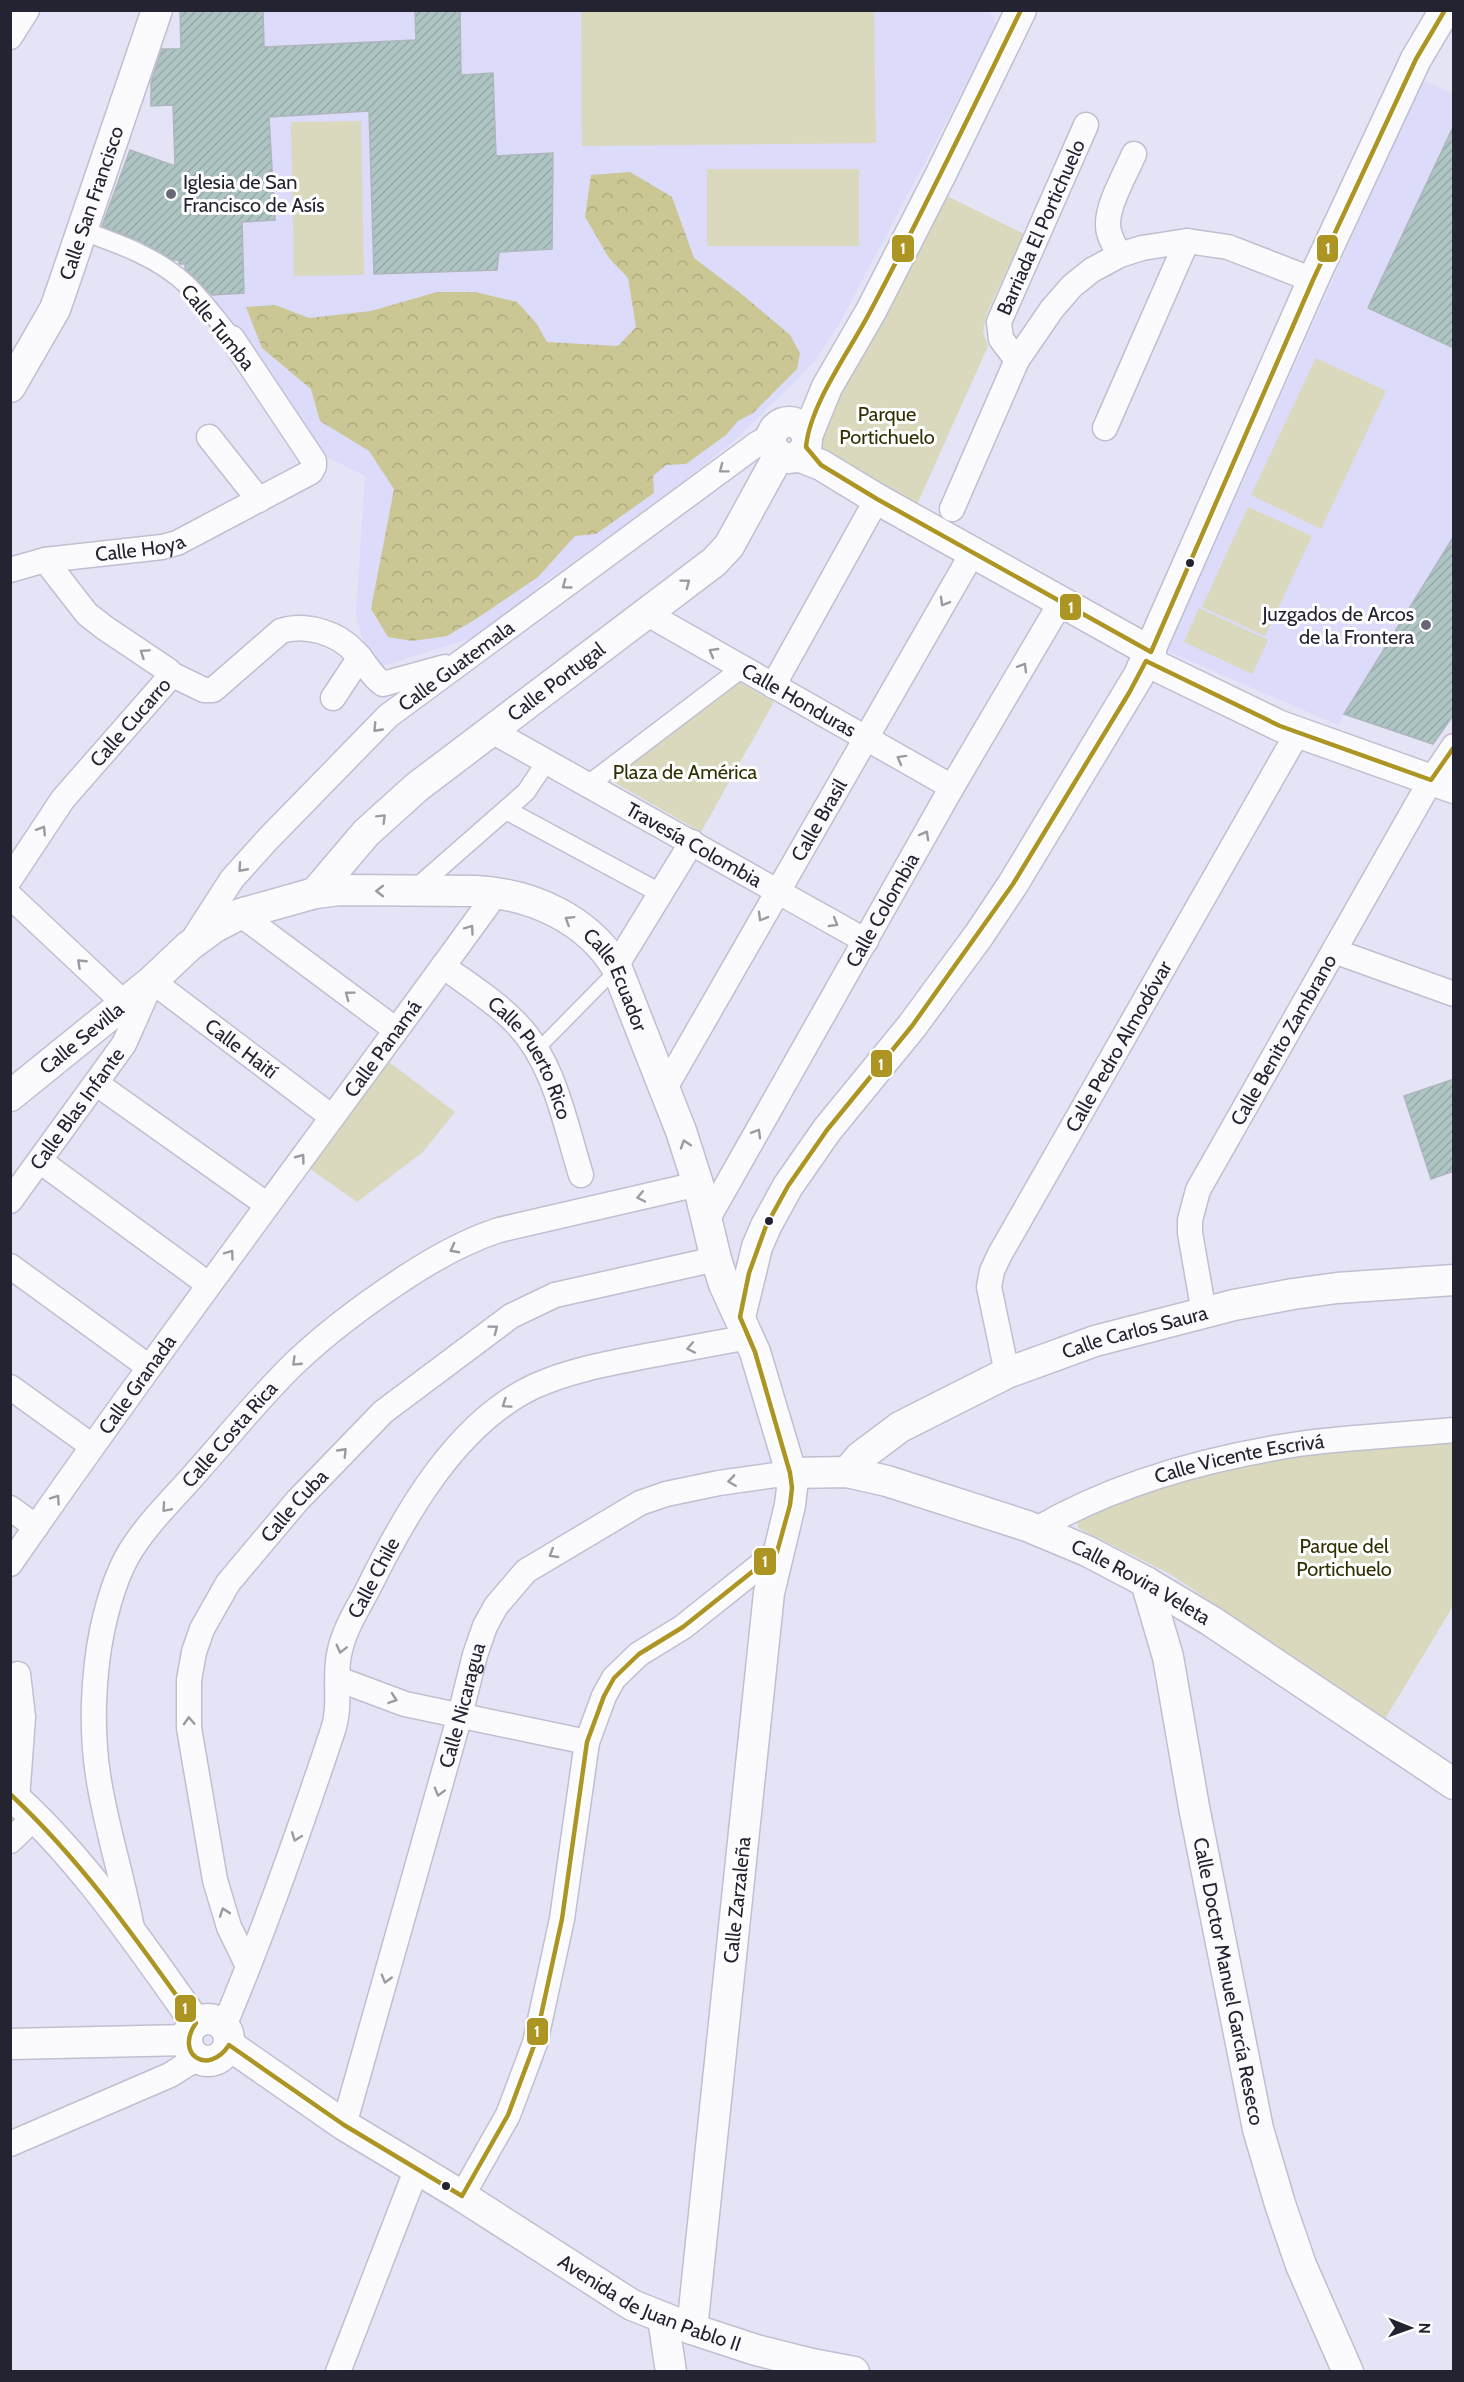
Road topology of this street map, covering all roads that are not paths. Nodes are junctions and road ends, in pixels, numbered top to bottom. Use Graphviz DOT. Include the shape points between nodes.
graph roads {
  1 [pos="27,10"];
  2 [pos="156,10"];
  3 [pos="1445,10"];
  4 [pos="1013,18"];
  5 [pos="10,37"];
  6 [pos="1086,125"];
  7 [pos="1134,154"];
  8 [pos="83,231"];
  9 [pos="1187,241"];
  10 [pos="1120,255"];
  11 [pos="1313,280"];
  12 [pos="232,338"];
  13 [pos="1017,360"];
  14 [pos="10,387"];
  15 [pos="1105,428"];
  16 [pos="210,437"];
  17 [pos="796,445"];
  18 [pos="314,466"];
  19 [pos="877,499"];
  20 [pos="259,500"];
  21 [pos="951,509"];
  22 [pos="973,552"];
  23 [pos="45,560"];
  24 [pos="10,570"];
  25 [pos="1061,602"];
  26 [pos="646,613"];
  27 [pos="360,657"];
  28 [pos="1148,657"];
  29 [pos="457,665"];
  30 [pos="742,668"];
  31 [pos="171,674"];
  32 [pos="772,686"];
  33 [pos="333,698"];
  34 [pos="490,730"];
  35 [pos="1298,732"];
  36 [pos="865,739"];
  37 [pos="1454,746"];
  38 [pos="546,762"];
  39 [pos="1442,784"];
  40 [pos="588,785"];
  41 [pos="952,787"];
  42 [pos="506,810"];
  43 [pos="692,842"];
  44 [pos="10,879"];
  45 [pos="412,891"];
  46 [pos="777,891"];
  47 [pos="496,892"];
  48 [pos="315,893"];
  49 [pos="660,893"];
  50 [pos="10,896"];
  51 [pos="240,914"];
  52 [pos="866,941"];
  53 [pos="189,946"];
  54 [pos="1334,951"];
  55 [pos="442,966"];
  56 [pos="616,968"];
  57 [pos="152,981"];
  58 [pos="1454,994"];
  59 [pos="124,1003"];
  60 [pos="396,1030"];
  61 [pos="537,1050"];
  62 [pos="97,1084"];
  63 [pos="665,1088"];
  64 [pos="10,1096"];
  65 [pos="332,1117"];
  66 [pos="40,1161"];
  67 [pos="581,1175"];
  68 [pos="698,1184"];
  69 [pos="10,1201"];
  70 [pos="266,1204"];
  71 [pos="707,1220"];
  72 [pos="716,1259"];
  73 [pos="10,1266"];
  74 [pos="1454,1280"];
  75 [pos="208,1284"];
  76 [pos="1204,1313"];
  77 [pos="744,1327"];
  78 [pos="149,1367"];
  79 [pos="1007,1373"];
  80 [pos="10,1387"];
  81 [pos="1454,1430"];
  82 [pos="92,1446"];
  83 [pos="790,1473"];
  84 [pos="847,1473"];
  85 [pos="10,1508"];
  86 [pos="36,1527"];
  87 [pos="1035,1530"];
  88 [pos="777,1552"];
  89 [pos="10,1564"];
  90 [pos="1146,1582"];
  91 [pos="18,1674"];
  92 [pos="338,1679"];
  93 [pos="460,1715"];
  94 [pos="586,1742"];
  95 [pos="1454,1784"];
  96 [pos="21,1803"];
  97 [pos="10,1841"];
  98 [pos="133,1935"];
  99 [pos="248,1966"];
  100 [pos="207,2038"];
  101 [pos="10,2044"];
  102 [pos="344,2125"];
  103 [pos="10,2144"];
  104 [pos="417,2168"];
  105 [pos="462,2196"];
  106 [pos="663,2318"];
  107 [pos="692,2329"];
  108 [pos="338,2372"];
  109 [pos="672,2372"];
  110 [pos="854,2372"];
  111 [pos="1348,2372"];
  1 -- 5 [label="street"];
  2 -- 8 [label="street, Calle San Francisco"];
  3 -- 11 [label="street" via="1416,59"];
  4 -- 17 [label="street, Calle Portugal" via="940,176"];
  6 -- 13 [label="street, Barriada El Portichuelo" via="999,322 1001,339"];
  7 -- 10 [label="street" via="1109,214 1110,237"];
  8 -- 12 [label="street, Calle Tumba" via="145,255 169,271 185,283"];
  8 -- 14 [label="street, Calle San Francisco" via="55,309"];
  9 -- 10 [label="street, Barriada El Portichuelo"];
  9 -- 11 [label="street, Barriada El Portichuelo" via="1228,247"];
  9 -- 15 [label="street"];
  10 -- 13 [label="street, Barriada El Portichuelo" via="1072,286"];
  11 -- 28 [label="street"];
  12 -- 18 [label="street, Calle Tumba"];
  13 -- 21 [label="street, Barriada El Portichuelo"];
  16 -- 20 [label="street"];
  17 -- 19 [label="street"];
  26 -- 17 [label="street, Calle Portugal, one-way" via="721,555"];
  17 -- 29 [label="street, Calle Guatemala, one-way" via="757,444"];
  18 -- 20 [label="street, Calle Hoya" via="311,472"];
  19 -- 22 [label="street"];
  19 -- 32 [label="street"];
  20 -- 23 [label="street, Calle Hoya" via="170,545"];
  22 -- 25 [label="street"];
  22 -- 36 [label="street, Calle Brasil, one-way"];
  23 -- 24 [label="street, Calle Hoya"];
  31 -- 23 [label="street, Calle Cucarro, one-way" via="87,614"];
  25 -- 28 [label="street"];
  41 -- 25 [label="street, Calle Colombia, one-way"];
  30 -- 26 [label="street, Calle Honduras, one-way"];
  26 -- 34 [label="street, Calle Portugal"];
  27 -- 29 [label="street" via="383,684"];
  27 -- 31 [label="street" via="334,636 291,628 281,631 213,690 204,690"];
  27 -- 33 [label="street"];
  28 -- 35 [label="street" via="1262,718"];
  28 -- 77 [label="street" via="1014,884 928,1004 845,1106 788,1186 757,1247 749,1273"];
  29 -- 53 [label="street, Calle Guatemala, one-way" via="388,716 268,839 232,879"];
  30 -- 32 [label="street, Calle Honduras"];
  30 -- 40 [label="street"];
  44 -- 31 [label="street, Calle Cucarro, one-way" via="63,799"];
  32 -- 36 [label="street, Calle Honduras"];
  34 -- 38 [label="street, Travesía Colombia"];
  48 -- 34 [label="street, Calle Portugal, one-way" via="390,810"];
  35 -- 39 [label="street"];
  35 -- 79 [label="street, Calle Pedro Almodóvar" via="999,1254 989,1287"];
  41 -- 36 [label="street, Calle Honduras, one-way"];
  36 -- 46 [label="street, Calle Brasil"];
  37 -- 39 [label="street, Calle Benito Zambrano"];
  38 -- 40 [label="street, Travesía Colombia"];
  38 -- 42 [label="street" via="526,792"];
  39 -- 54 [label="street, Calle Benito Zambrano"];
  40 -- 43 [label="street, Travesía Colombia"];
  52 -- 41 [label="street, Calle Colombia, one-way"];
  42 -- 45 [label="street"];
  42 -- 49 [label="street"];
  43 -- 46 [label="street, Travesía Colombia"];
  43 -- 49 [label="street"];
  45 -- 47 [label="street, Calle Ecuador"];
  45 -- 48 [label="street, Calle Ecuador, one-way"];
  46 -- 52 [label="street, Travesía Colombia, one-way"];
  46 -- 63 [label="street, Calle Brasil, one-way"];
  55 -- 47 [label="street, Calle Panamá, one-way"];
  56 -- 47 [label="street, Calle Ecuador, one-way" via="595,939 562,915 521,897"];
  48 -- 51 [label="street, Calle Ecuador"];
  49 -- 56 [label="street"];
  59 -- 50 [label="street, one-way"];
  51 -- 53 [label="street, Calle Ecuador"];
  60 -- 51 [label="street, one-way"];
  71 -- 52 [label="street, Calle Colombia, one-way"];
  53 -- 57 [label="street, Calle Ecuador"];
  54 -- 58 [label="street"];
  54 -- 76 [label="street, Calle Benito Zambrano" via="1198,1190 1190,1233"];
  55 -- 60 [label="street, Calle Panamá"];
  55 -- 61 [label="street, Calle Puerto Rico" via="504,1012"];
  56 -- 61 [label="lane"];
  56 -- 63 [label="street, Calle Ecuador"];
  57 -- 59 [label="street, Calle Sevilla"];
  57 -- 62 [label="street, Calle Blas Infante" via="124,1044"];
  57 -- 65 [label="street, Calle Haití"];
  59 -- 64 [label="street, Calle Sevilla"];
  60 -- 65 [label="street, Calle Panamá"];
  61 -- 67 [label="street, Calle Puerto Rico" via="550,1076"];
  62 -- 66 [label="street, Calle Blas Infante"];
  62 -- 70 [label="street"];
  68 -- 63 [label="street, Calle Ecuador, one-way"];
  70 -- 65 [label="street, Calle Panamá, one-way"];
  66 -- 69 [label="street, Calle Blas Infante"];
  66 -- 75 [label="street"];
  68 -- 71 [label="street, Calle Ecuador"];
  68 -- 98 [label="street, Calle Costa Rica, one-way" via="499,1230 421,1267 333,1329 298,1360 140,1537 121,1569 108,1606 95,1713 98,1773"];
  75 -- 70 [label="street, Calle Granada, one-way"];
  71 -- 72 [label="street, Calle Ecuador"];
  72 -- 77 [label="street, Calle Ecuador"];
  99 -- 72 [label="street, Calle Cuba, one-way" via="215,1880 189,1728 189,1680 194,1652 228,1583 297,1501 383,1412 511,1316 555,1295"];
  73 -- 78 [label="street"];
  74 -- 76 [label="street, Calle Carlos Saura" via="1337,1288"];
  75 -- 78 [label="street, Calle Granada"];
  76 -- 79 [label="street, Calle Carlos Saura" via="1095,1341"];
  77 -- 83 [label="street, Calle Ecuador"];
  77 -- 92 [label="street, Calle Chile, one-way" via="558,1377 534,1387 486,1418 452,1454 415,1503 388,1548 346,1632"];
  78 -- 82 [label="street, Calle Granada"];
  79 -- 84 [label="street, Calle Carlos Saura" via="900,1427 860,1457"];
  80 -- 82 [label="street"];
  81 -- 87 [label="street, Calle Vicente Escrivá" via="1320,1442 1245,1454 1112,1491"];
  86 -- 82 [label="street, Calle Granada, one-way"];
  83 -- 84 [label="street, Calle Rovira Veleta"];
  83 -- 88 [label="street, Calle Zarzaleña" via="790,1505"];
  83 -- 93 [label="street, Calle Nicaragua, one-way" via="709,1485 640,1503 526,1571 484,1626"];
  84 -- 87 [label="street, Calle Rovira Veleta" via="887,1481"];
  85 -- 86 [label="street"];
  86 -- 89 [label="street, Calle Granada"];
  87 -- 90 [label="street, Calle Rovira Veleta" via="1087,1551"];
  88 -- 94 [label="street" via="699,1615 626,1664 604,1696"];
  88 -- 107 [label="street, Calle Zarzaleña" via="769,1593"];
  90 -- 95 [label="street, Calle Rovira Veleta" via="1256,1650"];
  90 -- 111 [label="street, Calle Doctor Manuel García Reseco" via="1168,1657 1258,2129 1301,2265"];
  91 -- 96 [label="street" via="23,1717"];
  92 -- 93 [label="street, one-way" via="405,1704"];
  92 -- 99 [label="street, Calle Chile, one-way" via="337,1719"];
  93 -- 94 [label="street"];
  93 -- 102 [label="street, Calle Nicaragua, one-way"];
  94 -- 105 [label="street" via="562,1919 535,2043 508,2115"];
  96 -- 97 [label="street"];
  96 -- 98 [label="street, Avenida de Juan Pablo II" via="64,1848"];
  98 -- 100 [label="street, Avenida de Juan Pablo II"];
  99 -- 100 [label="street, Calle Chile"];
  100 -- 101 [label="street"];
  100 -- 102 [label="street, Avenida de Juan Pablo II"];
  100 -- 103 [label="street" via="170,2074"];
  102 -- 104 [label="street, Avenida de Juan Pablo II"];
  104 -- 105 [label="street, Avenida de Juan Pablo II"];
  104 -- 108 [label="street"];
  105 -- 106 [label="street, Avenida de Juan Pablo II" via="611,2292"];
  106 -- 107 [label="street, Avenida de Juan Pablo II"];
  106 -- 109 [label="street"];
  107 -- 110 [label="street, Avenida de Juan Pablo II" via="783,2357"];
}
